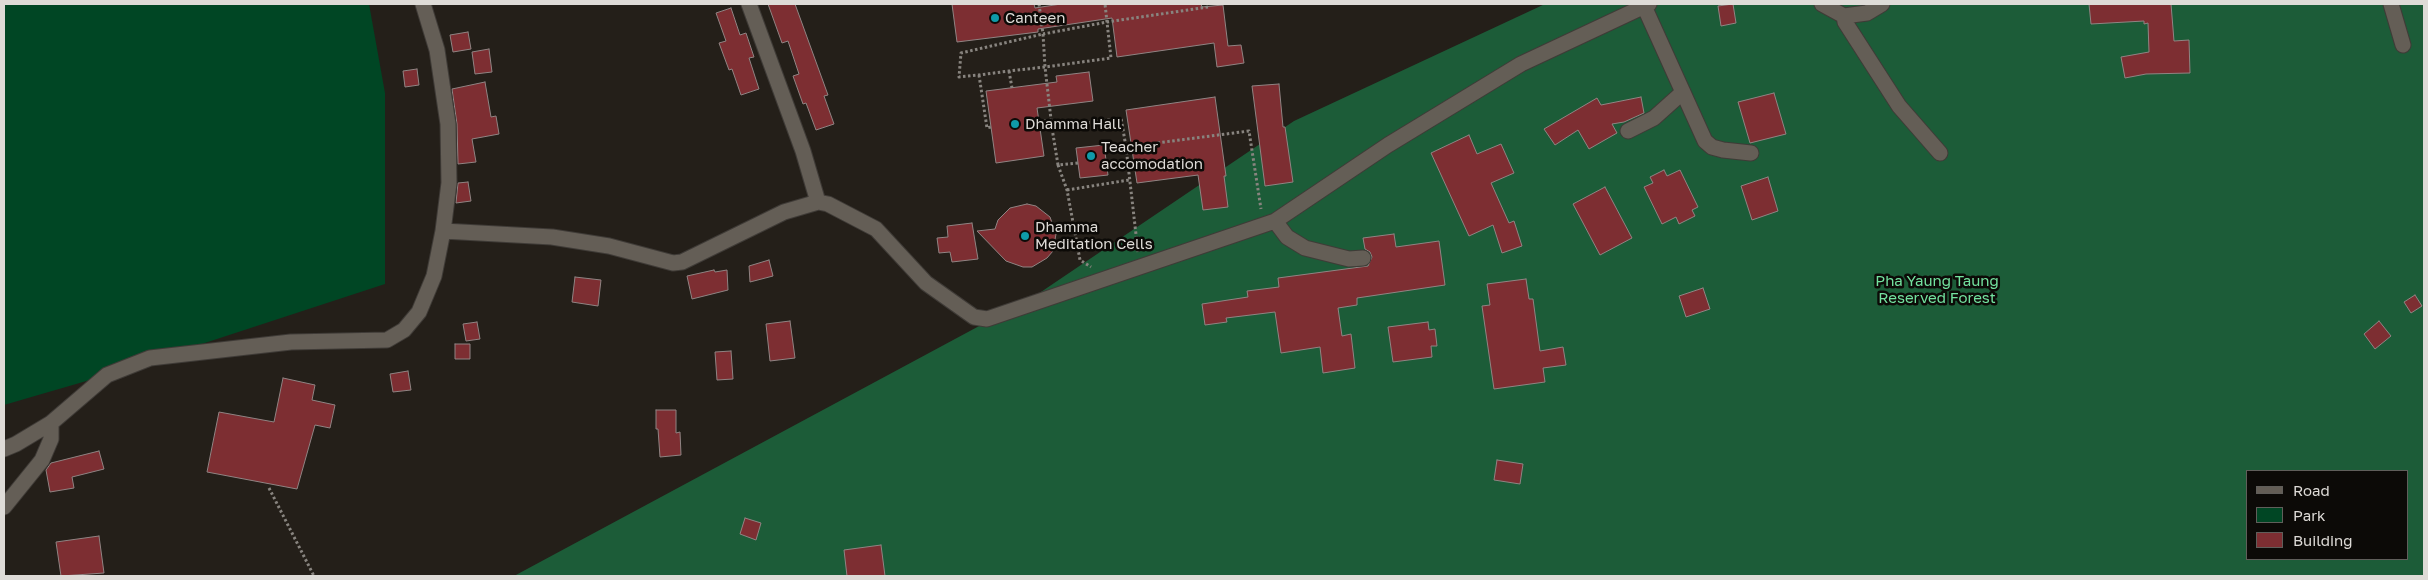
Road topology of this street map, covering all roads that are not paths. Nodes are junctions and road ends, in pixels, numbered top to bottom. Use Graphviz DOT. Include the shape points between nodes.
graph roads {
  1 [pos="423,4"];
  2 [pos="749,4"];
  3 [pos="1822,4"];
  4 [pos="1882,4"];
  5 [pos="2391,4"];
  6 [pos="1646,5"];
  7 [pos="1844,16"];
  8 [pos="2403,45"];
  9 [pos="1683,92"];
  10 [pos="1628,131"];
  11 [pos="1751,153"];
  12 [pos="1940,153"];
  13 [pos="818,202"];
  14 [pos="1268,218"];
  15 [pos="443,232"];
  16 [pos="1363,258"];
  17 [pos="51,422"];
  18 [pos="4,449"];
  19 [pos="4,507"];
  1 -- 15 [label="street" via="437,50 448,124 449,183"];
  2 -- 13 [label="street" via="803,151"];
  3 -- 7 [label="street"];
  4 -- 7 [label="street" via="1867,13"];
  5 -- 8 [label="street"];
  6 -- 9 [label="street"];
  6 -- 14 [label="street" via="1521,64"];
  7 -- 12 [label="street" via="1899,106"];
  9 -- 10 [label="street" via="1654,118"];
  9 -- 11 [label="street" via="1705,141 1723,150"];
  13 -- 14 [label="street" via="876,229 926,283 968,314 987,319"];
  13 -- 15 [label="street" via="784,212 682,262 673,263 609,246 552,237"];
  14 -- 16 [label="street" via="1287,237 1305,248 1349,259"];
  15 -- 17 [label="street" via="434,276 418,312 404,330 387,340 291,342 150,358 107,375"];
  17 -- 18 [label="street"];
  17 -- 19 [label="street" via="51,439 42,460"];
}
